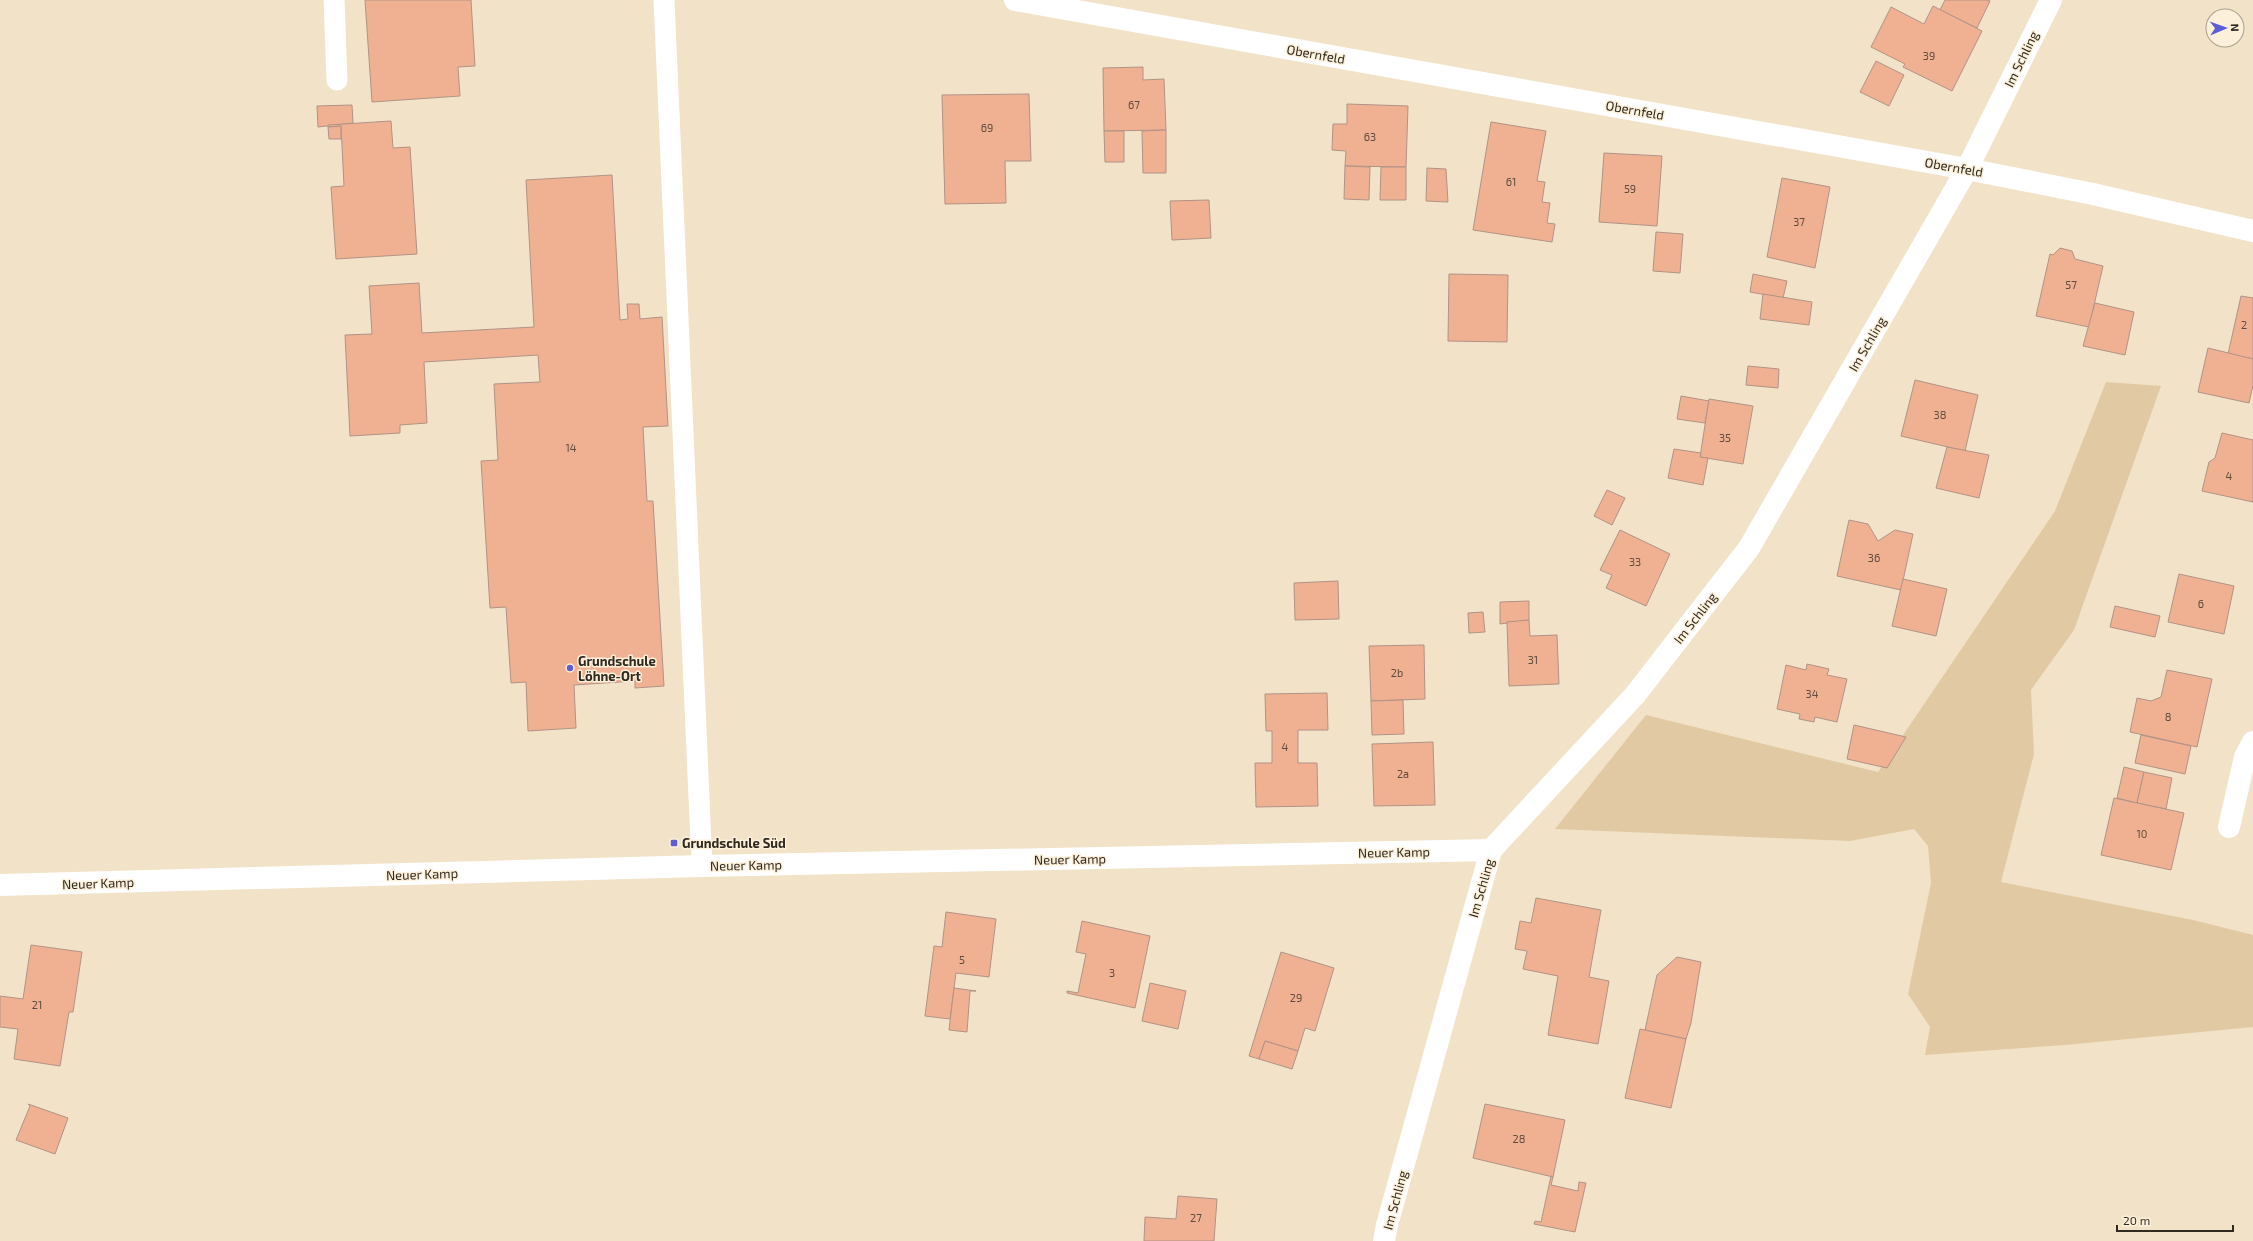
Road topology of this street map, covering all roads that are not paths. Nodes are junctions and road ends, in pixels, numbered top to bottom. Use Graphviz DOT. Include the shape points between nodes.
graph roads {
  1 [pos="334,0"];
  2 [pos="664,0"];
  3 [pos="1016,0"];
  4 [pos="2051,0"];
  5 [pos="337,80"];
  6 [pos="1967,169"];
  7 [pos="2253,231"];
  8 [pos="2253,742"];
  9 [pos="2229,827"];
  10 [pos="1492,850"];
  11 [pos="702,866"];
  12 [pos="0,885"];
  13 [pos="1384,1241"];
  1 -- 5 [label="lane"];
  2 -- 11 [label="lane"];
  3 -- 6 [label="street, Obernfeld"];
  4 -- 6 [label="street, Im Schling"];
  6 -- 7 [label="street, Obernfeld" via="2093,194"];
  6 -- 10 [label="street, Im Schling" via="1749,548 1635,695"];
  8 -- 9 [label="street" via="2245,757"];
  10 -- 11 [label="street, Neuer Kamp"];
  10 -- 13 [label="street, Im Schling"];
  11 -- 12 [label="street, Neuer Kamp"];
}
